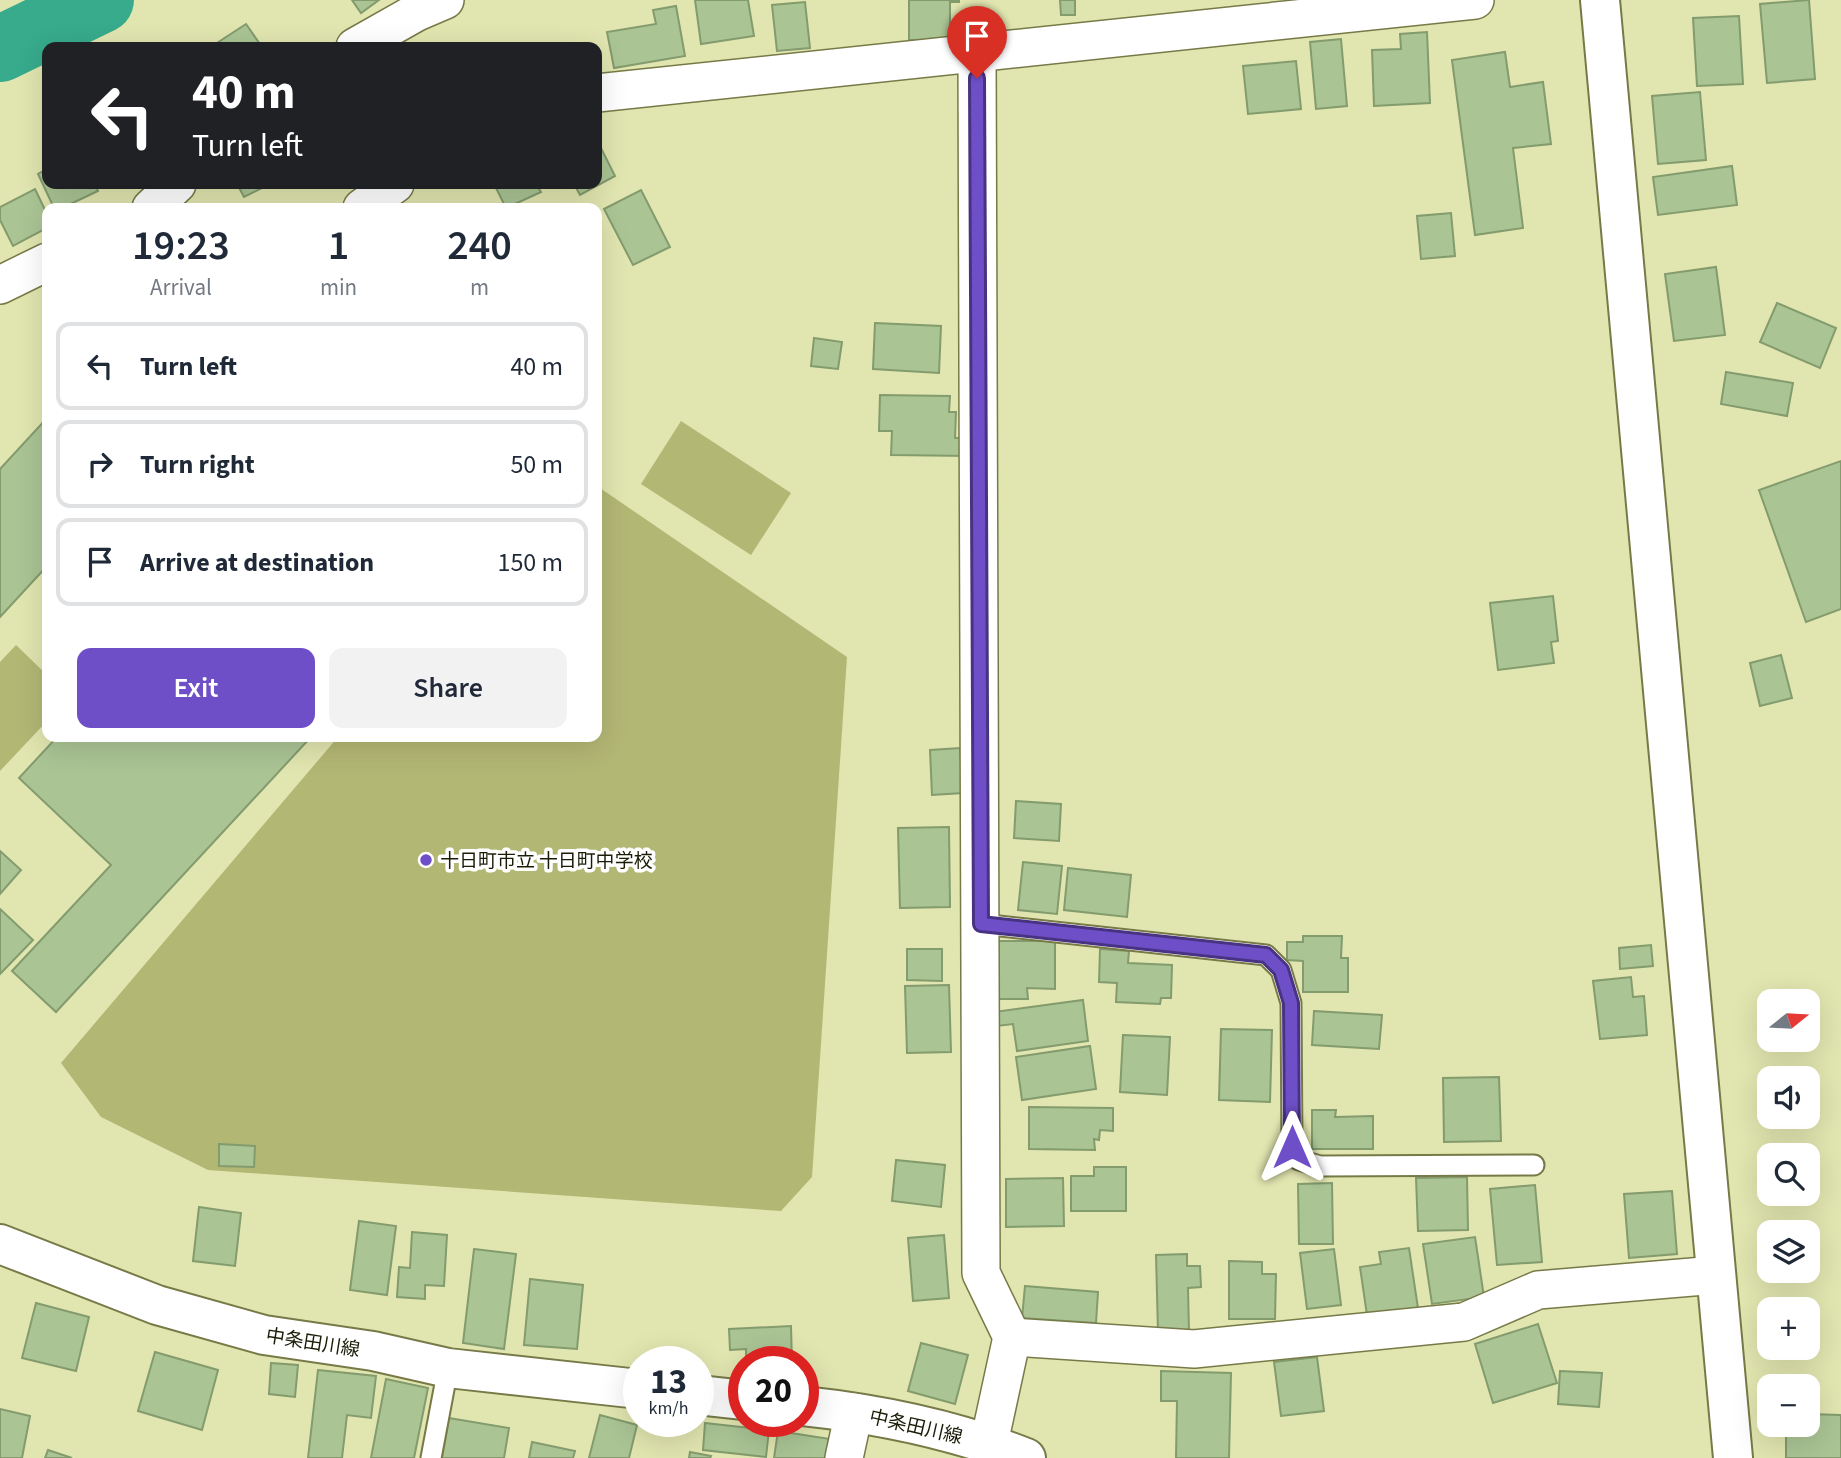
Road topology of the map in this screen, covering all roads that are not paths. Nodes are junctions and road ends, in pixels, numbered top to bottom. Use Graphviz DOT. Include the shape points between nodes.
graph roads {
  1 [pos="445,0"];
  2 [pos="1475,0"];
  3 [pos="1600,0"];
  4 [pos="364,42"];
  5 [pos="977,51"];
  6 [pos="602,92"];
  7 [pos="172,189"];
  8 [pos="388,189"];
  9 [pos="156,203"];
  10 [pos="369,203"];
  11 [pos="42,264"];
  12 [pos="0,285"];
  13 [pos="981,924"];
  14 [pos="1534,1165"];
  15 [pos="0,1244"];
  16 [pos="1716,1275"];
  17 [pos="1012,1337"];
  18 [pos="448,1368"];
  19 [pos="623,1387"];
  20 [pos="819,1408"];
  21 [pos="854,1412"];
  22 [pos="989,1443"];
  23 [pos="430,1458"];
  24 [pos="844,1458"];
  25 [pos="1026,1458"];
  26 [pos="1733,1458"];
  1 -- 4 [label="street"];
  2 -- 5 [label="street"];
  3 -- 16 [label="street"];
  5 -- 6 [label="street"];
  5 -- 13 [label="street"];
  7 -- 9 [label="street"];
  8 -- 10 [label="street"];
  11 -- 12 [label="street"];
  13 -- 14 [label="lane" via="1266,955 1281,970 1291,1003 1292,1147 1299,1160 1320,1166"];
  13 -- 17 [label="street" via="981,1273"];
  15 -- 18 [label="street, 中条田川線" via="157,1305 250,1331"];
  16 -- 17 [label="street" via="1538,1290 1464,1322 1194,1349"];
  16 -- 26 [label="street"];
  17 -- 22 [label="street"];
  18 -- 19 [label="street, 中条田川線"];
  18 -- 23 [label="lane"];
  20 -- 21 [label="street, 中条田川線"];
  21 -- 22 [label="street, 中条田川線"];
  21 -- 24 [label="street"];
  22 -- 25 [label="street, 中条田川線"];
}
